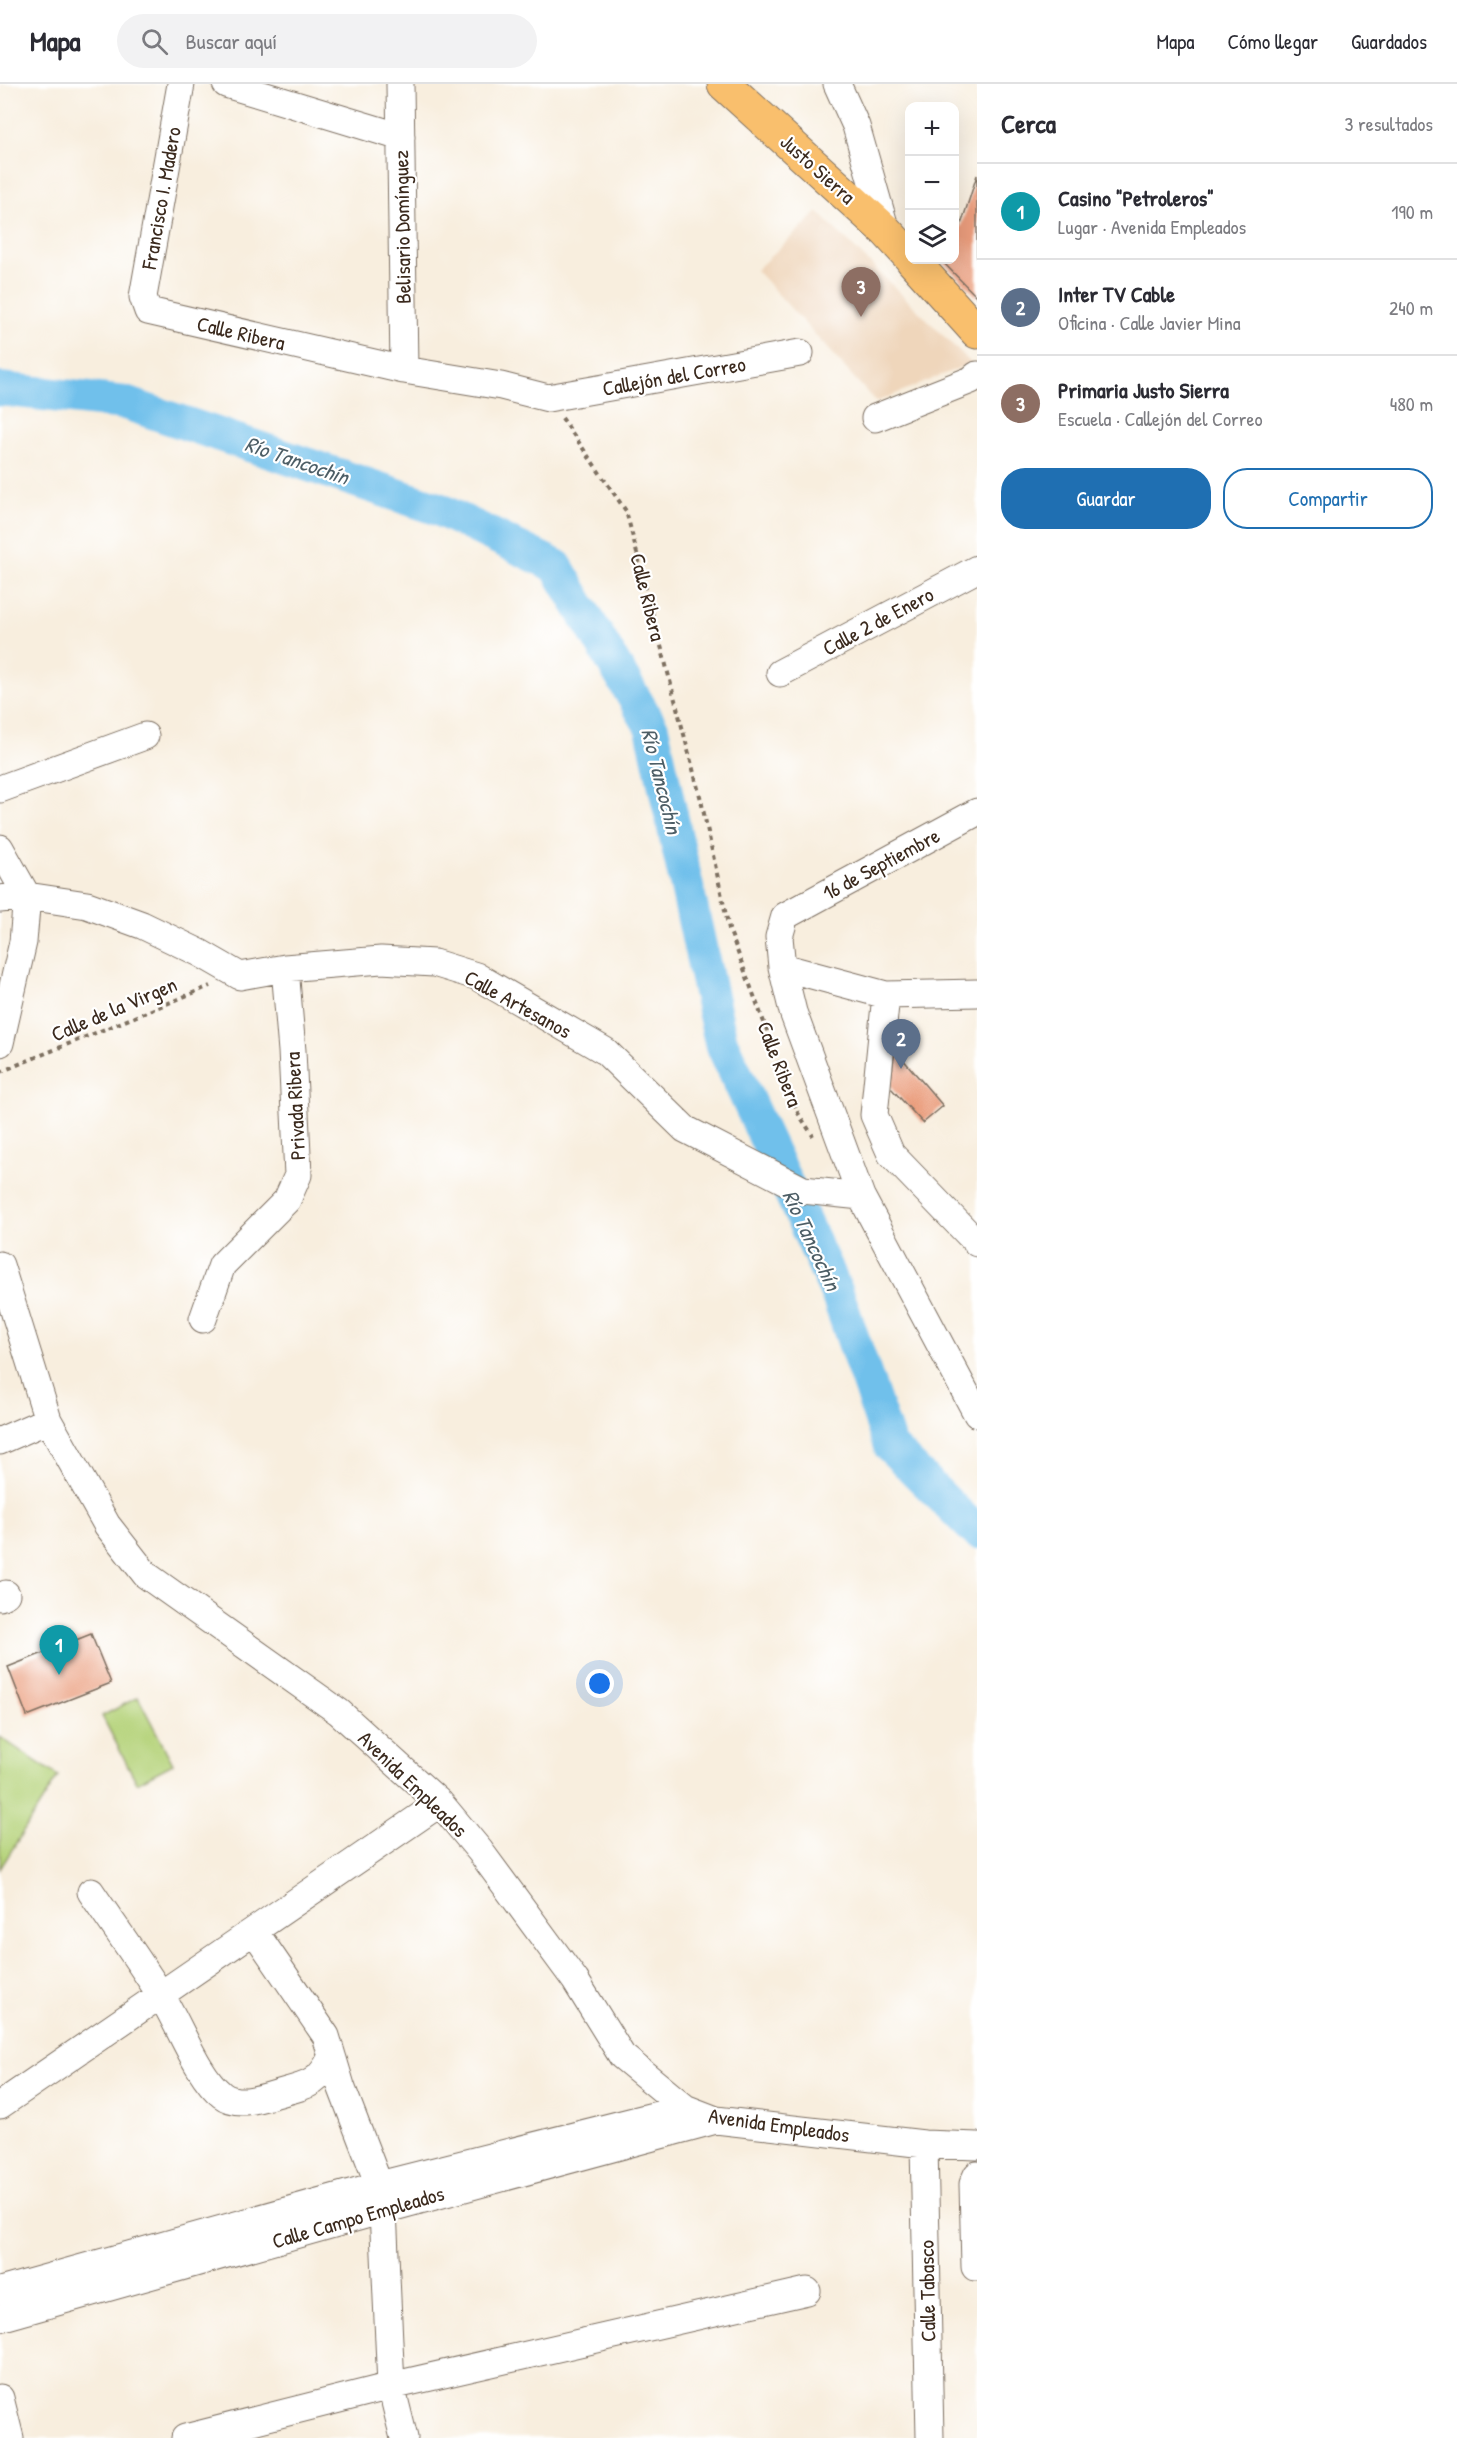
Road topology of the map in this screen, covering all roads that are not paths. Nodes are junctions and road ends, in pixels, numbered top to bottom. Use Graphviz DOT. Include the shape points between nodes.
graph roads {
  1 [pos="181,84"];
  2 [pos="226,84"];
  3 [pos="400,84"];
  4 [pos="723,84"];
  5 [pos="837,84"];
  6 [pos="401,137"];
  7 [pos="886,231"];
  8 [pos="905,252"];
  9 [pos="915,264"];
  10 [pos="148,311"];
  11 [pos="977,332"];
  12 [pos="800,353"];
  13 [pos="404,370"];
  14 [pos="977,375"];
  15 [pos="548,398"];
  16 [pos="875,418"];
  17 [pos="977,569"];
  18 [pos="780,673"];
  19 [pos="145,736"];
  20 [pos="0,789"];
  21 [pos="977,812"];
  22 [pos="0,848"];
  23 [pos="27,896"];
  24 [pos="0,899"];
  25 [pos="785,916"];
  26 [pos="782,967"];
  27 [pos="285,968"];
  28 [pos="977,993"];
  29 [pos="886,995"];
  30 [pos="0,1044"];
  31 [pos="861,1196"];
  32 [pos="977,1244"];
  33 [pos="0,1265"];
  34 [pos="202,1319"];
  35 [pos="977,1414"];
  36 [pos="48,1420"];
  37 [pos="0,1441"];
  38 [pos="440,1803"];
  39 [pos="91,1892"];
  40 [pos="255,1932"];
  41 [pos="161,1995"];
  42 [pos="332,2056"];
  43 [pos="0,2105"];
  44 [pos="685,2108"];
  45 [pos="716,2120"];
  46 [pos="924,2144"];
  47 [pos="977,2146"];
  48 [pos="977,2175"];
  49 [pos="381,2198"];
  50 [pos="977,2267"];
  51 [pos="0,2291"];
  52 [pos="807,2291"];
  53 [pos="0,2318"];
  54 [pos="391,2386"];
  55 [pos="0,2398"];
  56 [pos="10,2438"];
  57 [pos="185,2438"];
  58 [pos="404,2438"];
  59 [pos="930,2438"];
  1 -- 10 [label="street, Francisco I. Madero" via="143,297"];
  2 -- 6 [label="street"];
  3 -- 6 [label="street, Belisario Domínguez"];
  4 -- 7 [label="main road, Justo Sierra"];
  5 -- 7 [label="street" via="856,126"];
  6 -- 13 [label="street, Belisario Domínguez"];
  7 -- 8 [label="main road, Justo Sierra"];
  9 -- 11 [label="main road, Justo Sierra"];
  10 -- 13 [label="street, Calle Ribera"];
  12 -- 15 [label="street, Callejón del Correo"];
  13 -- 15 [label="street, Calle Ribera"];
  14 -- 16 [label="street"];
  17 -- 18 [label="street, Calle 2 de Enero"];
  19 -- 20 [label="street"];
  21 -- 25 [label="street, 16 de Septiembre"];
  22 -- 23 [label="street"];
  23 -- 24 [label="street"];
  23 -- 27 [label="street, Calle Artesanos" via="87,905 142,925 240,976"];
  23 -- 30 [label="street" via="23,942"];
  25 -- 26 [label="street, Calle Ribera" via="779,937"];
  26 -- 29 [label="street"];
  26 -- 31 [label="street, Calle Ribera" via="793,1012"];
  27 -- 31 [label="street, Calle Artesanos" via="381,960 434,963 476,976 605,1051 685,1130 803,1190"];
  27 -- 34 [label="street, Privada Ribera" via="298,1175 287,1200 222,1265"];
  28 -- 29 [label="street"];
  29 -- 32 [label="street" via="874,1115 891,1154"];
  31 -- 35 [label="street, Calle Ribera"];
  33 -- 36 [label="street, Avenida Empleados"];
  36 -- 37 [label="street"];
  36 -- 38 [label="street, Avenida Empleados" via="107,1525 146,1575 339,1712"];
  38 -- 40 [label="street"];
  38 -- 44 [label="street, Avenida Empleados" via="574,1980 622,2056"];
  39 -- 41 [label="street"];
  40 -- 41 [label="street"];
  40 -- 42 [label="street" via="326,2036"];
  41 -- 42 [label="street" via="206,2078 222,2095 234,2100 252,2100 303,2087 324,2073"];
  41 -- 43 [label="street"];
  42 -- 49 [label="street"];
  44 -- 45 [label="street, Avenida Empleados"];
  44 -- 49 [label="street, Calle Campo Empleados"];
  45 -- 46 [label="street, Avenida Empleados"];
  45 -- 49 [label="street, Calle Campo Empleados"];
  46 -- 47 [label="street, Avenida Empleados"];
  46 -- 59 [label="street, Calle Tabasco"];
  48 -- 50 [label="street" via="973,2184"];
  49 -- 51 [label="street, Calle Campo Empleados"];
  49 -- 53 [label="street, Calle Campo Empleados"];
  49 -- 54 [label="street"];
  52 -- 54 [label="street"];
  54 -- 57 [label="street"];
  54 -- 58 [label="street"];
  55 -- 56 [label="street"];
}
